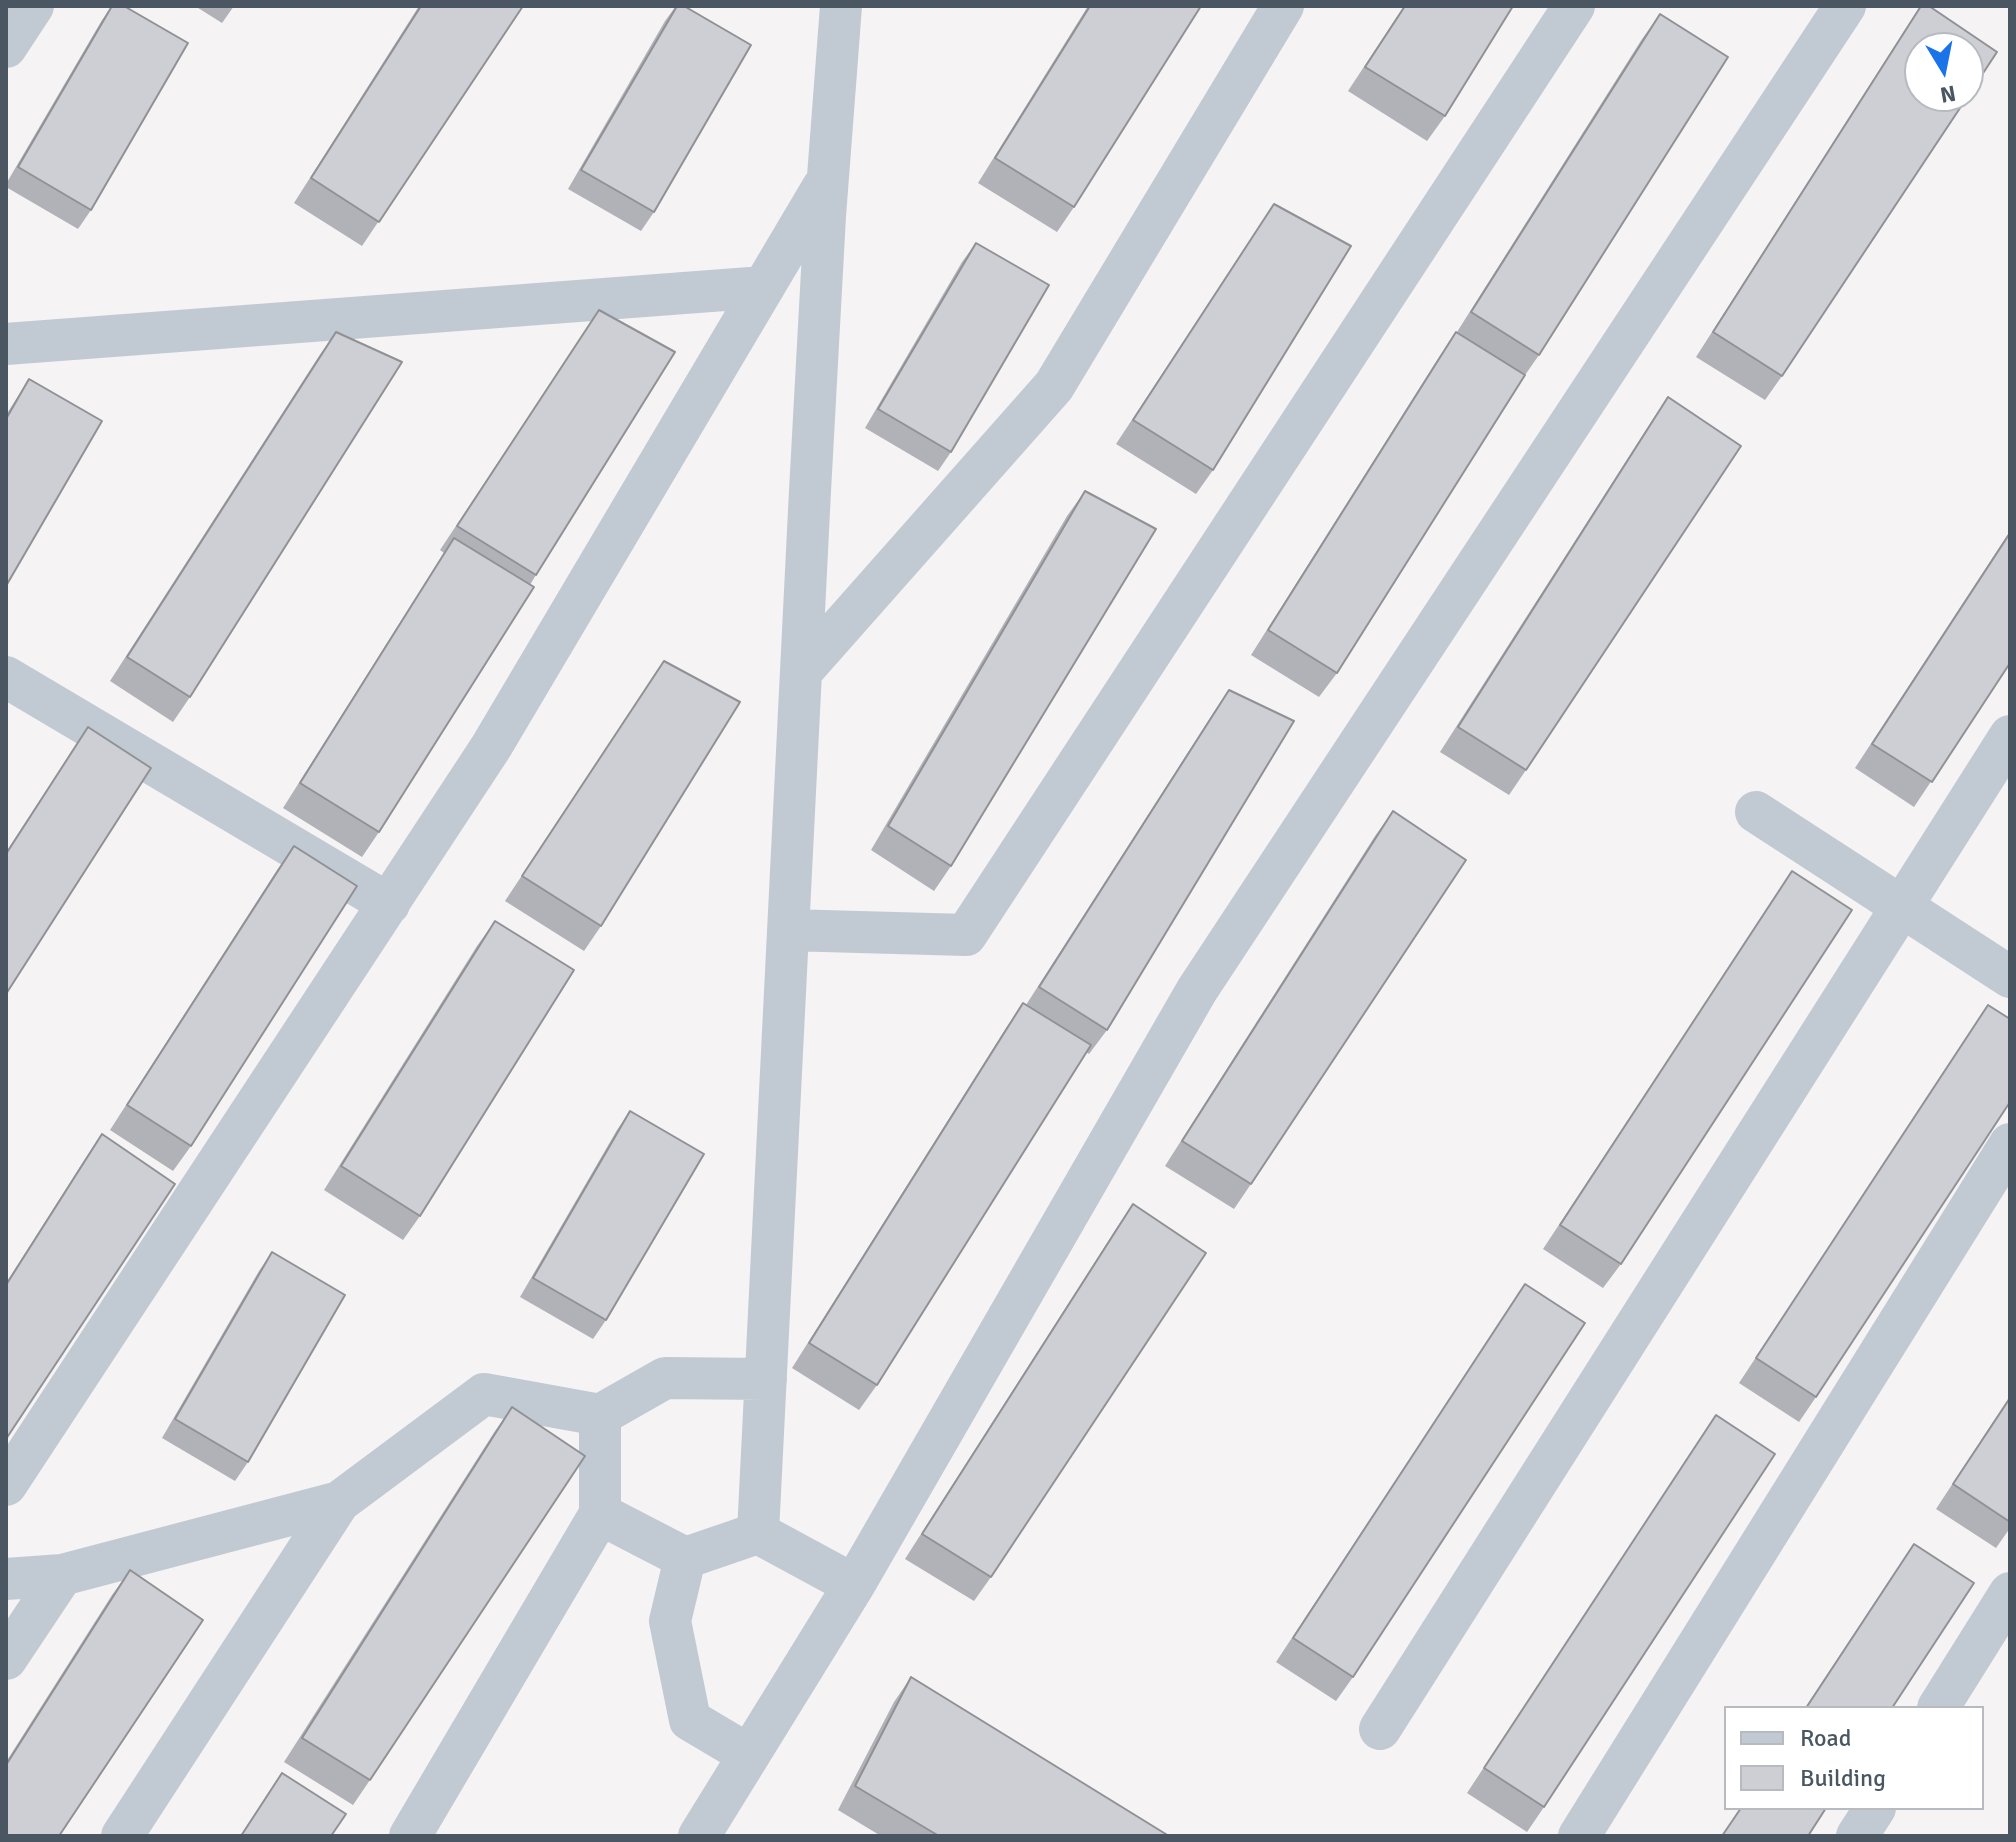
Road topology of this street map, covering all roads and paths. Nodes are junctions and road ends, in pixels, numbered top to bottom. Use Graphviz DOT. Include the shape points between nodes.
graph roads {
  1 [pos="33,6"];
  2 [pos="841,6"];
  3 [pos="1283,6"];
  4 [pos="1574,6"];
  5 [pos="1845,6"];
  6 [pos="6,47"];
  7 [pos="828,179"];
  8 [pos="764,287"];
  9 [pos="6,344"];
  10 [pos="801,672"];
  11 [pos="6,677"];
  12 [pos="2010,736"];
  13 [pos="1756,812"];
  14 [pos="389,904"];
  15 [pos="1901,906"];
  16 [pos="788,930"];
  17 [pos="2010,977"];
  18 [pos="2010,1144"];
  19 [pos="766,1379"];
  20 [pos="600,1415"];
  21 [pos="6,1485"];
  22 [pos="339,1502"];
  23 [pos="600,1514"];
  24 [pos="758,1533"];
  25 [pos="685,1558"];
  26 [pos="62,1575"];
  27 [pos="6,1579"];
  28 [pos="854,1585"];
  29 [pos="2010,1593"];
  30 [pos="6,1659"];
  31 [pos="1939,1706"];
  32 [pos="1380,1729"];
  33 [pos="749,1755"];
  34 [pos="1874,1810"];
  35 [pos="122,1836"];
  36 [pos="410,1836"];
  37 [pos="699,1836"];
  38 [pos="1579,1836"];
  39 [pos="1857,1836"];
  1 -- 6 [label="street"];
  2 -- 7 [label="street"];
  3 -- 10 [label="street" via="1054,386"];
  4 -- 16 [label="street" via="966,935"];
  5 -- 28 [label="street" via="1197,990"];
  7 -- 8 [label="street"];
  7 -- 10 [label="street"];
  8 -- 9 [label="street"];
  8 -- 14 [label="street" via="491,747"];
  10 -- 16 [label="street"];
  11 -- 14 [label="street"];
  12 -- 15 [label="street"];
  13 -- 15 [label="street"];
  14 -- 21 [label="street"];
  15 -- 17 [label="street"];
  15 -- 32 [label="street"];
  16 -- 19 [label="street"];
  18 -- 38 [label="street"];
  19 -- 20 [label="street" via="665,1378"];
  19 -- 24 [label="street"];
  20 -- 22 [label="street" via="484,1394"];
  20 -- 23 [label="street"];
  22 -- 26 [label="street"];
  22 -- 35 [label="street"];
  23 -- 25 [label="street"];
  23 -- 36 [label="street"];
  24 -- 25 [label="street"];
  24 -- 28 [label="street"];
  25 -- 33 [label="street" via="670,1621 690,1720"];
  26 -- 27 [label="street"];
  26 -- 30 [label="street"];
  28 -- 33 [label="street"];
  29 -- 31 [label="street"];
  33 -- 37 [label="street"];
  34 -- 39 [label="street"];
}
